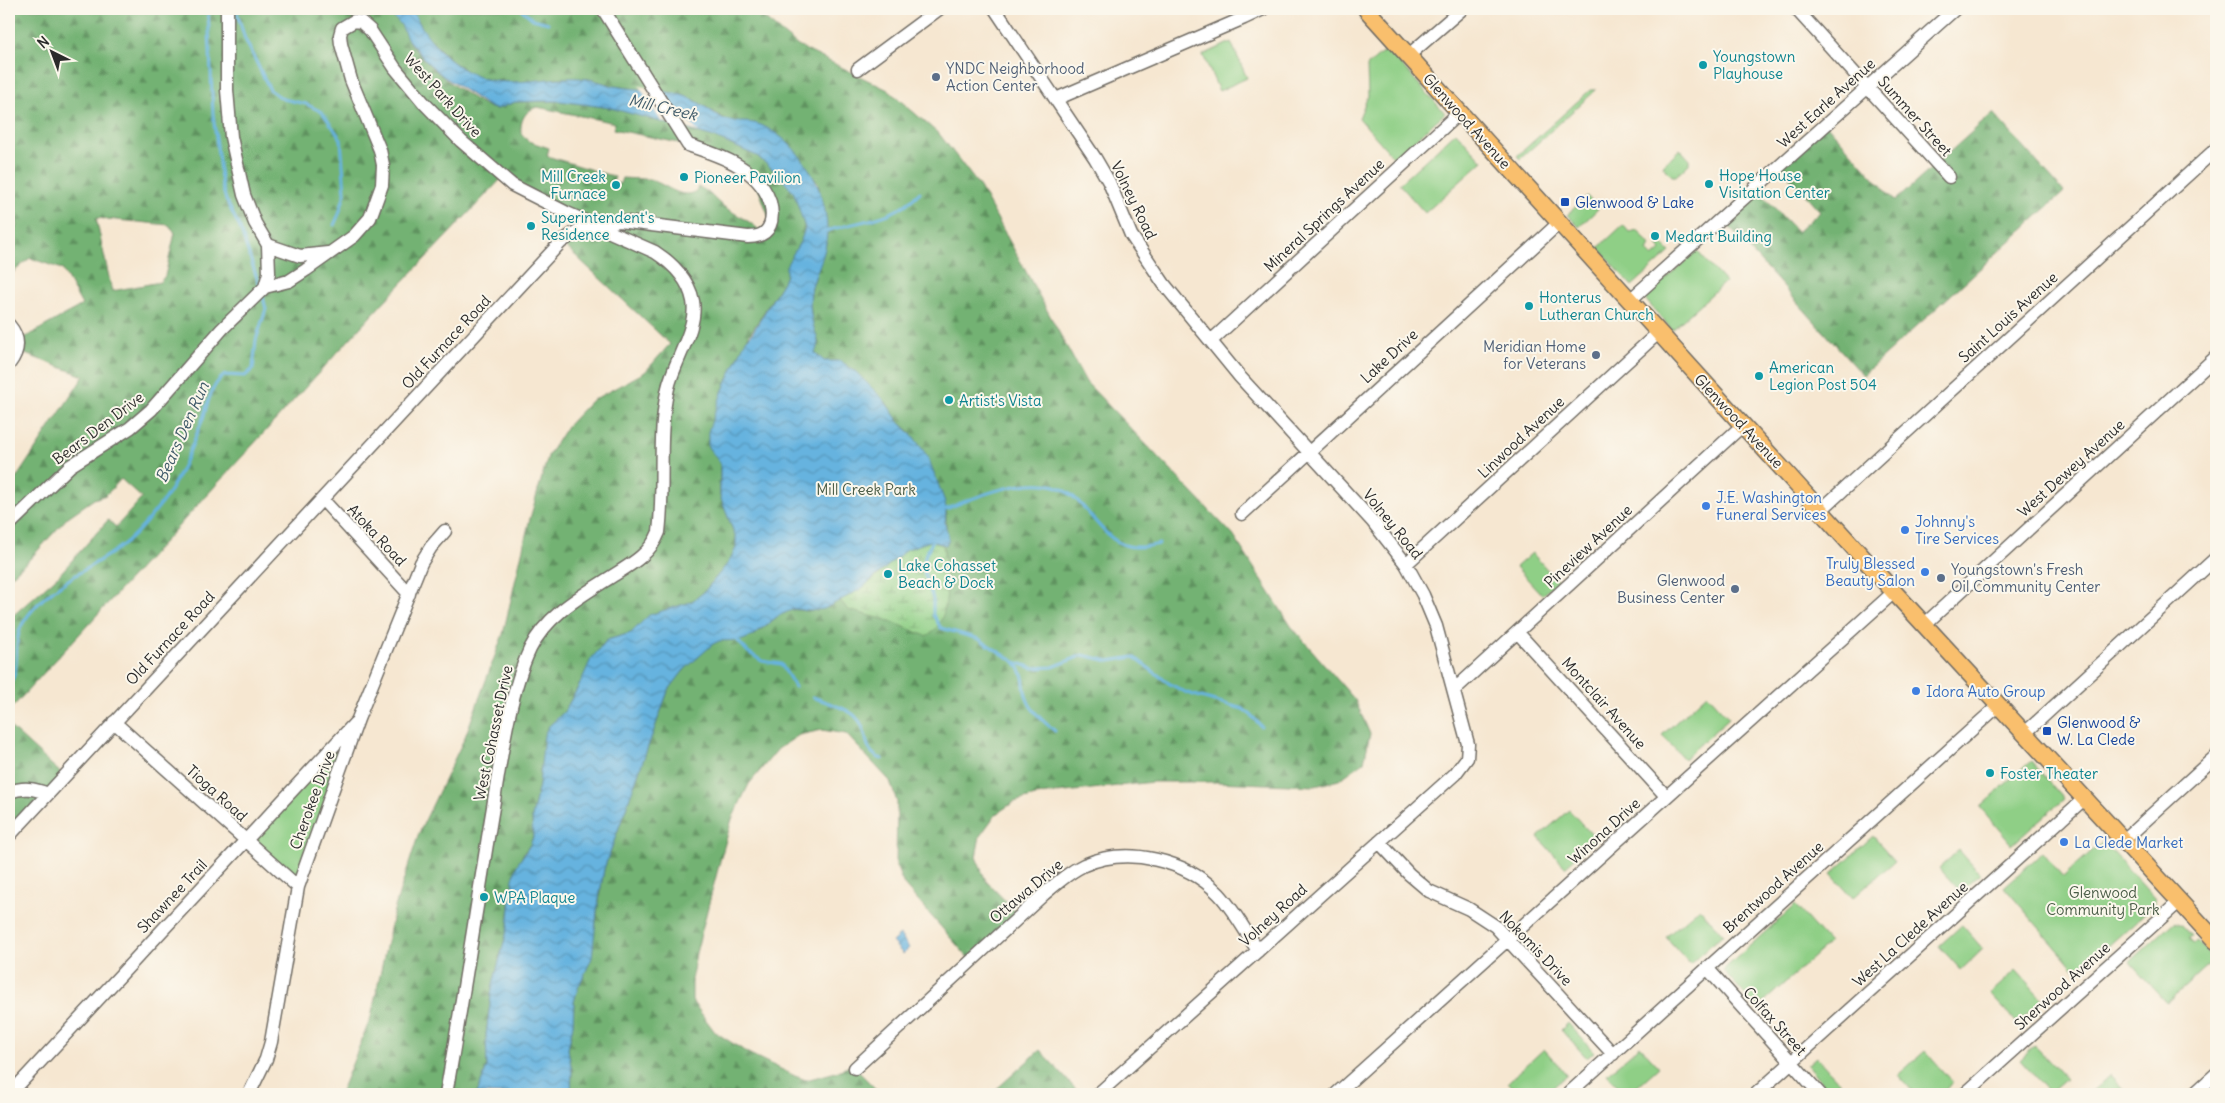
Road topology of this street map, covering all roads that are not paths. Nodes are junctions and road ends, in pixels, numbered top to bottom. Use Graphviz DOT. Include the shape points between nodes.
graph roads {
  1 [pos="227,9"];
  2 [pos="603,9"];
  3 [pos="939,9"];
  4 [pos="995,9"];
  5 [pos="1263,9"];
  6 [pos="1366,9"];
  7 [pos="1462,9"];
  8 [pos="1796,9"];
  9 [pos="1955,9"];
  10 [pos="1410,55"];
  11 [pos="858,69"];
  12 [pos="1867,88"];
  13 [pos="1056,99"];
  14 [pos="1459,113"];
  15 [pos="2216,149"];
  16 [pos="1949,177"];
  17 [pos="1559,223"];
  18 [pos="595,226"];
  19 [pos="268,245"];
  20 [pos="328,253"];
  21 [pos="265,288"];
  22 [pos="1629,301"];
  23 [pos="9,325"];
  24 [pos="1658,333"];
  25 [pos="1211,341"];
  26 [pos="2216,358"];
  27 [pos="9,364"];
  28 [pos="1744,425"];
  29 [pos="1309,452"];
  30 [pos="322,499"];
  31 [pos="1821,510"];
  32 [pos="1242,514"];
  33 [pos="9,525"];
  34 [pos="445,531"];
  35 [pos="2216,558"];
  36 [pos="1406,564"];
  37 [pos="1894,592"];
  38 [pos="409,594"];
  39 [pos="1925,624"];
  40 [pos="1518,633"];
  41 [pos="1454,690"];
  42 [pos="2000,705"];
  43 [pos="358,719"];
  44 [pos="114,722"];
  45 [pos="2025,733"];
  46 [pos="2216,756"];
  47 [pos="9,792"];
  48 [pos="48,794"];
  49 [pos="1666,796"];
  50 [pos="2085,798"];
  51 [pos="9,836"];
  52 [pos="246,840"];
  53 [pos="2124,840"];
  54 [pos="1379,842"];
  55 [pos="298,887"];
  56 [pos="2180,901"];
  57 [pos="1508,940"];
  58 [pos="2216,941"];
  59 [pos="1258,951"];
  60 [pos="1707,968"];
  61 [pos="1613,1054"];
  62 [pos="1791,1063"];
  63 [pos="855,1068"];
  64 [pos="2216,1074"];
  65 [pos="10,1094"];
  66 [pos="249,1094"];
  67 [pos="446,1094"];
  68 [pos="1098,1094"];
  69 [pos="1336,1094"];
  70 [pos="1568,1094"];
  71 [pos="1756,1094"];
  72 [pos="1820,1094"];
  73 [pos="1965,1094"];
  74 [pos="2194,1094"];
  1 -- 19 [label="street" via="227,90 231,137 244,195"];
  2 -- 18 [label="street, Old Furnace Road" via="688,145 722,156 743,170 763,188 772,209 771,223 761,236 634,222 612,221"];
  3 -- 11 [label="street"];
  4 -- 13 [label="street, Volney Road"];
  5 -- 13 [label="street"];
  6 -- 10 [label="main road, Glenwood Avenue"];
  7 -- 10 [label="street"];
  8 -- 12 [label="street, Summer Street"];
  9 -- 12 [label="street, West Earle Avenue"];
  10 -- 14 [label="main road, Glenwood Avenue"];
  12 -- 16 [label="street, Summer Street"];
  12 -- 22 [label="street, West Earle Avenue"];
  13 -- 25 [label="street, Volney Road" via="1108,181 1131,235 1144,256"];
  14 -- 17 [label="main road, Glenwood Avenue"];
  14 -- 25 [label="street, Mineral Springs Avenue"];
  15 -- 31 [label="street, Saint Louis Avenue"];
  17 -- 22 [label="main road, Glenwood Avenue"];
  17 -- 29 [label="street, Lake Drive"];
  18 -- 20 [label="street, West Park Drive" via="532,197 494,171 421,99 366,26 354,21 342,28 341,44 351,80 380,150 383,178 370,218 354,236"];
  18 -- 30 [label="street, Old Furnace Road" via="579,230 561,242"];
  18 -- 67 [label="street, West Cohasset Drive" via="664,258 683,277 693,302 690,330 666,397 659,532 644,555 554,617 538,635 525,661 499,771"];
  19 -- 20 [label="street, West Park Drive" via="300,256"];
  19 -- 21 [label="street" via="269,273"];
  20 -- 21 [label="street, West Park Drive" via="289,281"];
  21 -- 33 [label="street, Bears Den Drive" via="232,319 151,410 130,428 70,466"];
  22 -- 24 [label="main road, Glenwood Avenue"];
  23 -- 27 [label="street" via="17,342"];
  24 -- 28 [label="main road, Glenwood Avenue"];
  24 -- 36 [label="street, Linwood Avenue"];
  25 -- 29 [label="street, Volney Road"];
  26 -- 39 [label="street, West Dewey Avenue"];
  28 -- 31 [label="main road, Glenwood Avenue"];
  28 -- 40 [label="street, Pineview Avenue"];
  29 -- 32 [label="street, Lake Drive"];
  29 -- 36 [label="street, Volney Road" via="1373,522"];
  30 -- 38 [label="street, Atoka Road"];
  30 -- 44 [label="street, Old Furnace Road"];
  31 -- 37 [label="main road, Glenwood Avenue"];
  34 -- 38 [label="street, Cherokee Drive" via="426,554"];
  35 -- 45 [label="street"];
  36 -- 41 [label="street, Volney Road" via="1436,626"];
  37 -- 39 [label="main road, Glenwood Avenue"];
  37 -- 49 [label="street, Winona Drive"];
  38 -- 43 [label="street, Cherokee Drive"];
  39 -- 42 [label="main road, Glenwood Avenue"];
  40 -- 41 [label="street, Pineview Avenue"];
  40 -- 49 [label="street, Montclair Avenue"];
  41 -- 54 [label="street, Volney Road" via="1468,744 1468,758 1455,774"];
  42 -- 45 [label="main road, Glenwood Avenue"];
  42 -- 60 [label="street, Brentwood Avenue"];
  43 -- 52 [label="street, Shawnee Trail"];
  43 -- 55 [label="street, Cherokee Drive"];
  44 -- 48 [label="street, Old Furnace Road"];
  44 -- 52 [label="street, Tioga Road"];
  45 -- 50 [label="main road, Glenwood Avenue"];
  46 -- 53 [label="street"];
  47 -- 48 [label="street" via="24,788"];
  48 -- 51 [label="street, Old Furnace Road"];
  49 -- 57 [label="street, Winona Drive"];
  50 -- 53 [label="main road, Glenwood Avenue"];
  50 -- 62 [label="street, West La Clede Avenue"];
  52 -- 55 [label="street, Tioga Road"];
  52 -- 65 [label="street, Shawnee Trail"];
  53 -- 56 [label="main road, Glenwood Avenue"];
  54 -- 57 [label="street, Nokomis Drive" via="1421,886 1486,919"];
  54 -- 59 [label="street, Volney Road"];
  55 -- 66 [label="street, Cherokee Drive" via="272,1042"];
  56 -- 58 [label="main road, Glenwood Avenue"];
  56 -- 73 [label="street, Sherwood Avenue"];
  57 -- 61 [label="street, Nokomis Drive"];
  57 -- 69 [label="street, Winona Drive"];
  59 -- 63 [label="street, Ottawa Drive" via="1220,895 1183,869 1131,857 1096,861 1069,874 1044,894"];
  59 -- 68 [label="street, Volney Road"];
  60 -- 61 [label="street, Brentwood Avenue"];
  60 -- 62 [label="street, Colfax Street"];
  61 -- 70 [label="street, Brentwood Avenue"];
  62 -- 71 [label="street, West La Clede Avenue"];
  62 -- 72 [label="street, Colfax Street"];
  64 -- 74 [label="street"];
}
